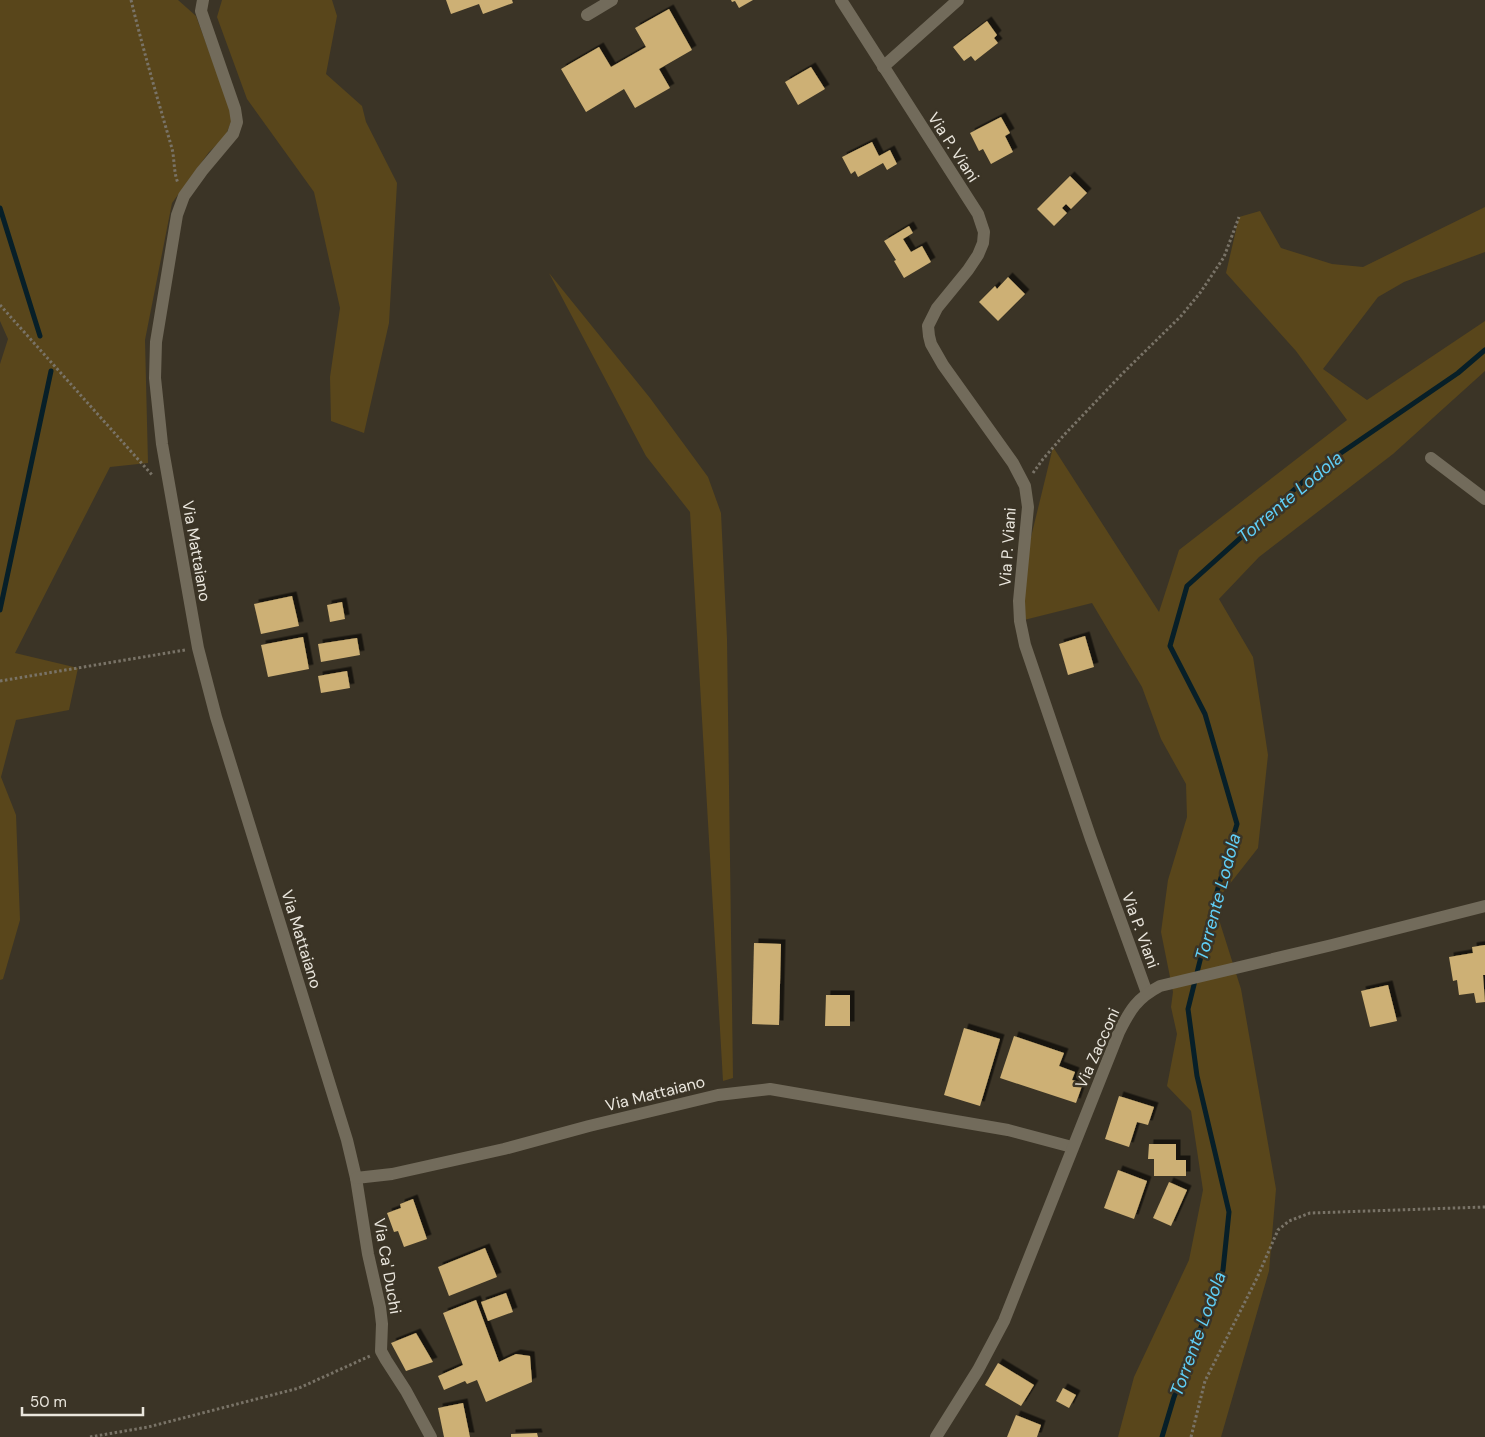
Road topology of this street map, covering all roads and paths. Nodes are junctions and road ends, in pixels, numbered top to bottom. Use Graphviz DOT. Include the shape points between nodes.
graph roads {
  1 [pos="131,0"];
  2 [pos="612,0"];
  3 [pos="841,0"];
  4 [pos="958,0"];
  5 [pos="202,6"];
  6 [pos="587,15"];
  7 [pos="883,67"];
  8 [pos="184,196"];
  9 [pos="1239,217"];
  10 [pos="0,304"];
  11 [pos="1431,458"];
  12 [pos="1024,486"];
  13 [pos="170,495"];
  14 [pos="1485,499"];
  15 [pos="198,648"];
  16 [pos="0,681"];
  17 [pos="1485,906"];
  18 [pos="1147,993"];
  19 [pos="1072,1147"];
  20 [pos="356,1178"];
  21 [pos="1485,1207"];
  22 [pos="382,1351"];
  23 [pos="90,1437"];
  24 [pos="431,1437"];
  25 [pos="936,1437"];
  26 [pos="1191,1437"];
  1 -- 8 [label="path" via="172,150 176,178"];
  2 -- 6 [label="street"];
  3 -- 7 [label="street, Via P. Viani"];
  4 -- 7 [label="street"];
  5 -- 8 [label="street, Via Mattaiano" via="237,122 233,134"];
  7 -- 12 [label="street, Via P. Viani" via="978,214 984,232 983,243 968,270 937,308 928,326 929,336 943,365 1013,463"];
  8 -- 13 [label="street, Via Mattaiano" via="175,225 156,342 155,378"];
  9 -- 12 [label="path" via="1224,257 1200,293 1058,441"];
  10 -- 13 [label="path"];
  11 -- 14 [label="street"];
  12 -- 18 [label="street, Via P. Viani" via="1028,507 1020,621 1091,839"];
  13 -- 15 [label="street, Via Mattaiano"];
  15 -- 16 [label="path"];
  15 -- 20 [label="street, Via Mattaiano"];
  17 -- 18 [label="street, Via Zacconi" via="1160,986"];
  18 -- 19 [label="street, Via Zacconi" via="1131,1009 1119,1032"];
  19 -- 20 [label="street, Via Mattaiano" via="1008,1130 770,1089 718,1095 504,1149 392,1174"];
  19 -- 25 [label="street, Via Zacconi" via="1004,1321"];
  20 -- 22 [label="street, Via Ca' Duchi" via="380,1307"];
  21 -- 26 [label="path" via="1310,1213 1289,1221 1278,1230 1205,1381"];
  22 -- 23 [label="path" via="299,1388 148,1427"];
  22 -- 24 [label="street, Via Ca' Duchi"];
}
